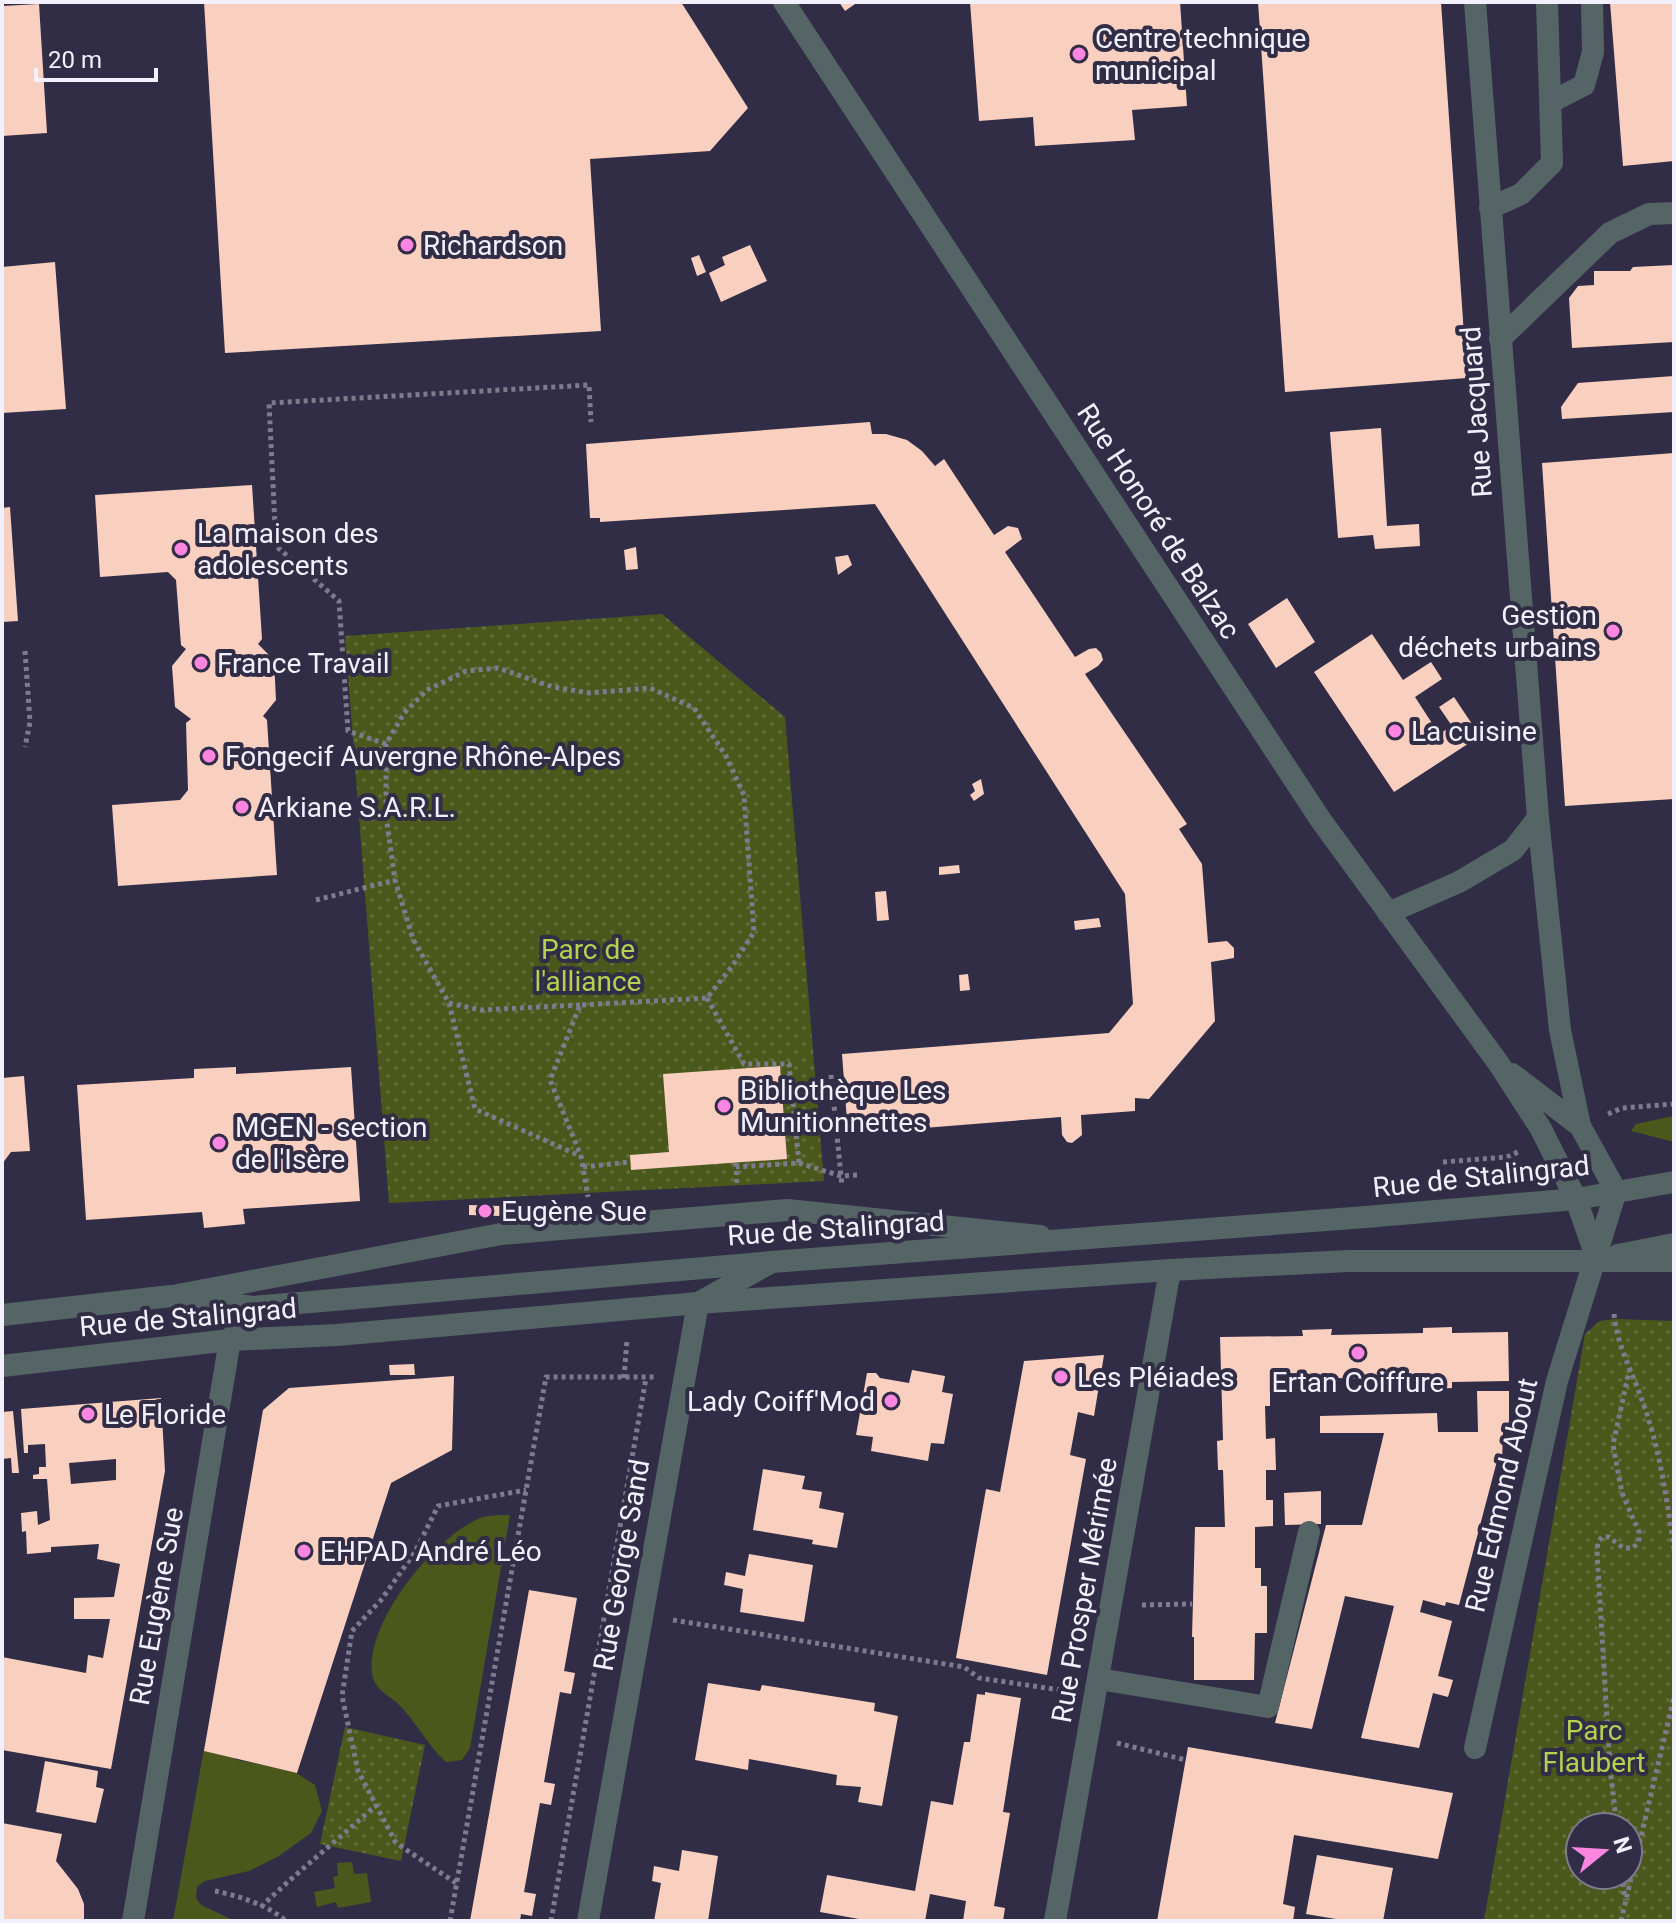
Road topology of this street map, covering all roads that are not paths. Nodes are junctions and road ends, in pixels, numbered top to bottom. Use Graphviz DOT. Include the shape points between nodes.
graph roads {
  1 [pos="784,2"];
  2 [pos="1475,2"];
  3 [pos="1547,2"];
  4 [pos="1592,2"];
  5 [pos="1551,102"];
  6 [pos="1490,208"];
  7 [pos="1674,213"];
  8 [pos="1500,339"];
  9 [pos="1538,818"];
  10 [pos="1388,913"];
  11 [pos="1499,1064"];
  12 [pos="1580,1126"];
  13 [pos="1674,1182"];
  14 [pos="1616,1191"];
  15 [pos="1576,1199"];
  16 [pos="1085,1240"];
  17 [pos="1674,1244"];
  18 [pos="1597,1259"];
  19 [pos="1674,1261"];
  20 [pos="772,1262"];
  21 [pos="1170,1270"];
  22 [pos="171,1296"];
  23 [pos="698,1303"];
  24 [pos="253,1307"];
  25 [pos="2,1315"];
  26 [pos="230,1340"];
  27 [pos="2,1366"];
  28 [pos="1309,1532"];
  29 [pos="1097,1687"];
  30 [pos="1475,1748"];
  31 [pos="133,1921"];
  32 [pos="588,1921"];
  33 [pos="1055,1921"];
  1 -- 10 [label="street, Rue Honoré de Balzac" via="1320,819"];
  2 -- 6 [label="street, Rue Jacquard"];
  3 -- 5 [label="street"];
  4 -- 5 [label="street" via="1593,52 1584,85"];
  5 -- 6 [label="street" via="1552,163 1521,194"];
  6 -- 8 [label="street, Rue Jacquard"];
  7 -- 8 [label="street" via="1649,214 1610,233"];
  8 -- 9 [label="street, Rue Jacquard"];
  9 -- 10 [label="street" via="1513,850 1459,882"];
  9 -- 12 [label="street, Rue Jacquard" via="1560,1030"];
  10 -- 11 [label="street, Rue Honoré de Balzac"];
  11 -- 12 [label="street, Rue Honoré de Balzac"];
  11 -- 15 [label="street, Rue Honoré de Balzac" via="1541,1129"];
  12 -- 14 [label="street, Rue Honoré de Balzac"];
  13 -- 14 [label="street, Rue de Stalingrad"];
  14 -- 15 [label="street, Rue de Stalingrad"];
  14 -- 18 [label="street"];
  15 -- 16 [label="street, Rue de Stalingrad"];
  15 -- 18 [label="street, Rue Honoré de Balzac"];
  16 -- 20 [label="street, Rue de Stalingrad"];
  16 -- 22 [label="street" via="787,1210 501,1234"];
  17 -- 18 [label="street"];
  18 -- 19 [label="street, Rue de Stalingrad"];
  18 -- 21 [label="street, Rue de Stalingrad" via="1348,1261"];
  18 -- 30 [label="street, Rue Edmond About" via="1557,1381"];
  20 -- 23 [label="street"];
  20 -- 24 [label="street, Rue de Stalingrad"];
  21 -- 23 [label="street, Rue de Stalingrad"];
  21 -- 29 [label="street, Rue Prosper Mérimée"];
  22 -- 24 [label="street, Rue de Stalingrad"];
  22 -- 25 [label="street, Rue de Stalingrad"];
  23 -- 26 [label="street, Rue de Stalingrad"];
  23 -- 32 [label="street, Rue George Sand"];
  24 -- 26 [label="street, Rue Eugène Sue"];
  26 -- 27 [label="street, Rue de Stalingrad"];
  26 -- 31 [label="street, Rue Eugène Sue"];
  28 -- 29 [label="street" via="1268,1707"];
  29 -- 33 [label="street, Rue Prosper Mérimée"];
}
